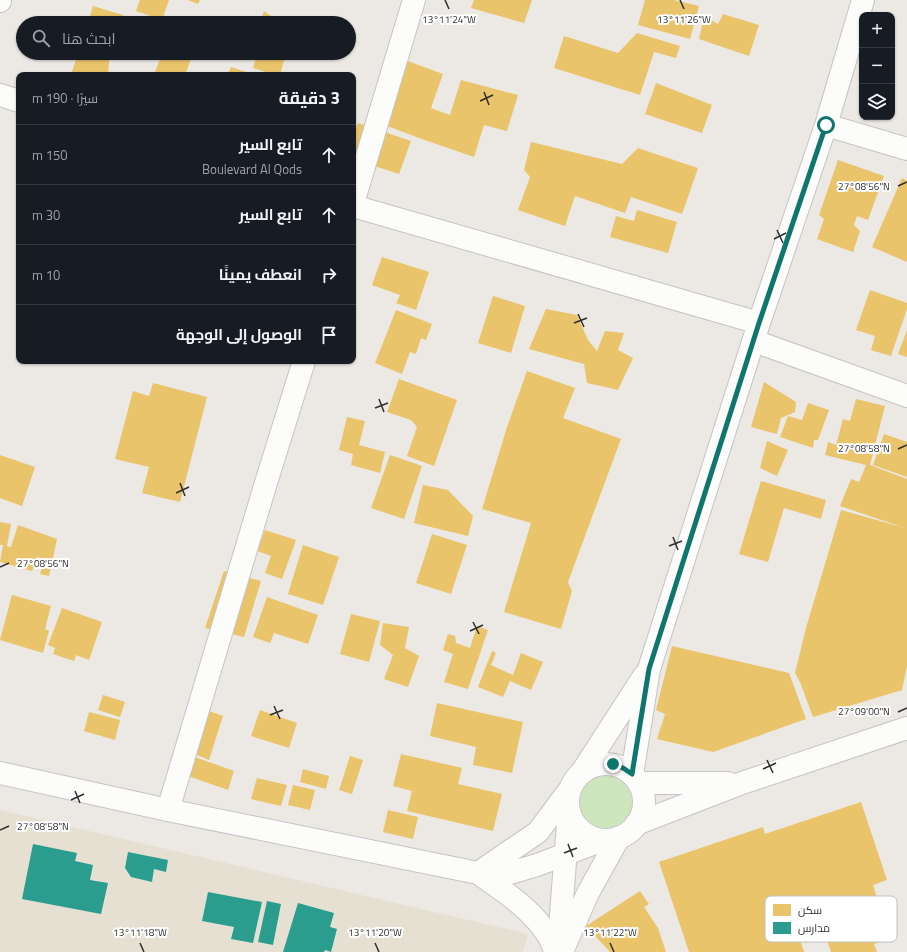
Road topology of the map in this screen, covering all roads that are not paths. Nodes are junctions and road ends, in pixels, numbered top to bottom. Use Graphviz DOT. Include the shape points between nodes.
graph roads {
  1 [pos="414,0"];
  2 [pos="863,0"];
  3 [pos="0,94"];
  4 [pos="16,99"];
  5 [pos="826,125"];
  6 [pos="907,149"];
  7 [pos="356,194"];
  8 [pos="356,205"];
  9 [pos="756,332"];
  10 [pos="303,364"];
  11 [pos="907,396"];
  12 [pos="649,669"];
  13 [pos="907,728"];
  14 [pos="582,772"];
  15 [pos="0,773"];
  16 [pos="635,779"];
  17 [pos="742,783"];
  18 [pos="569,800"];
  19 [pos="168,810"];
  20 [pos="636,824"];
  21 [pos="611,838"];
  22 [pos="566,854"];
  23 [pos="478,873"];
  24 [pos="557,952"];
  25 [pos="562,952"];
  1 -- 7 [label="street"];
  2 -- 5 [label="street"];
  3 -- 4 [label="street"];
  5 -- 6 [label="street"];
  5 -- 9 [label="street"];
  8 -- 9 [label="street"];
  9 -- 11 [label="street"];
  9 -- 12 [label="street"];
  10 -- 19 [label="street" via="264,486"];
  12 -- 14 [label="street"];
  12 -- 16 [label="street"];
  13 -- 17 [label="street"];
  14 -- 16 [label="street" via="602,764 613,764 623,768"];
  14 -- 18 [label="street" via="575,780"];
  15 -- 19 [label="street"];
  16 -- 17 [label="street"];
  16 -- 20 [label="street" via="644,804"];
  17 -- 20 [label="street"];
  18 -- 21 [label="street" via="572,820 578,828 594,838"];
  18 -- 22 [label="street"];
  18 -- 23 [label="street" via="538,832"];
  19 -- 23 [label="street"];
  20 -- 21 [label="street" via="631,830"];
  21 -- 22 [label="street"];
  21 -- 25 [label="street"];
  22 -- 23 [label="street" via="510,873"];
  22 -- 24 [label="street"];
  23 -- 24 [label="street" via="513,897 547,934"];
}
